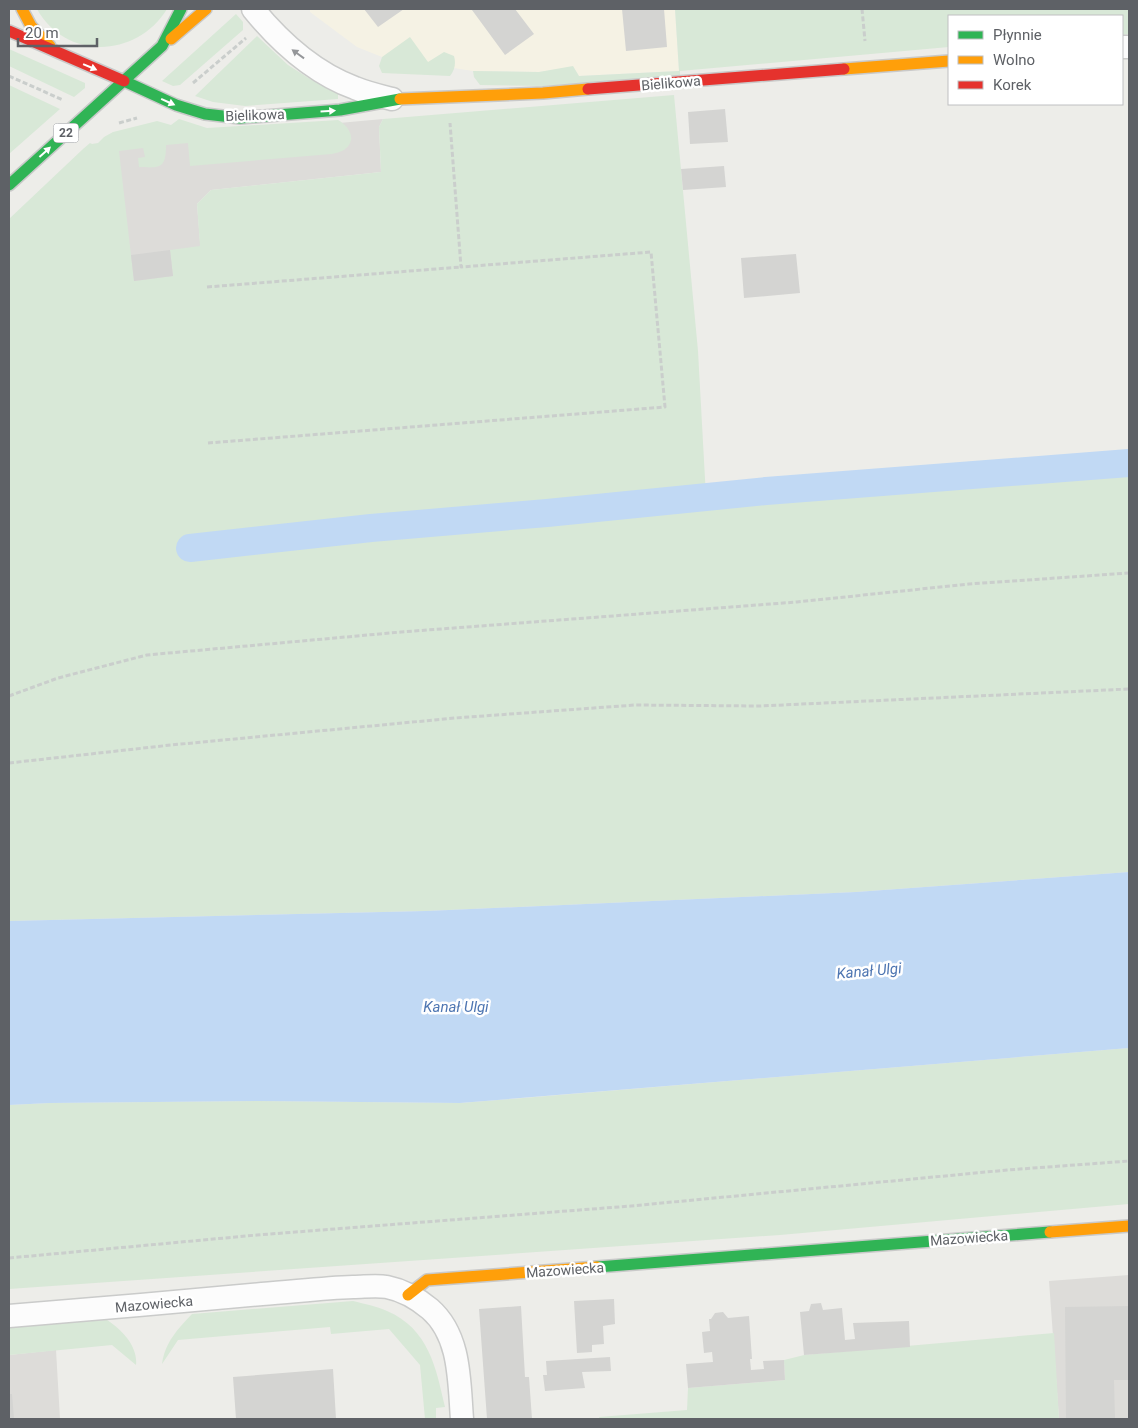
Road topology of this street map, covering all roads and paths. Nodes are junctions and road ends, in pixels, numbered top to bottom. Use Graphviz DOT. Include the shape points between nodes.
graph roads {
  1 [pos="22,9"];
  2 [pos="181,9"];
  3 [pos="206,9"];
  4 [pos="253,9"];
  5 [pos="862,9"];
  6 [pos="9,31"];
  7 [pos="162,46"];
  8 [pos="56,52"];
  9 [pos="948,61"];
  10 [pos="866,67"];
  11 [pos="124,82"];
  12 [pos="457,97"];
  13 [pos="392,100"];
  14 [pos="9,185"];
  15 [pos="461,267"];
  16 [pos="207,287"];
  17 [pos="208,443"];
  18 [pos="1129,573"];
  19 [pos="1129,689"];
  20 [pos="9,696"];
  21 [pos="9,764"];
  22 [pos="1129,1161"];
  23 [pos="1129,1226"];
  24 [pos="9,1258"];
  25 [pos="408,1295"];
  26 [pos="9,1316"];
  27 [pos="462,1419"];
  1 -- 8 [label="street" via="32,26"];
  2 -- 7 [label="street, 22"];
  3 -- 7 [label="street, 22"];
  13 -- 4 [label="street, Bielikowa, one-way" via="355,88 318,68 279,39"];
  5 -- 10 [label="path"];
  6 -- 8 [label="street, Bielikowa"];
  7 -- 11 [label="street, 22"];
  8 -- 11 [label="street, Bielikowa, one-way"];
  9 -- 10 [label="street, Bielikowa"];
  10 -- 12 [label="street, Bielikowa" via="543,94"];
  11 -- 13 [label="street, Bielikowa, one-way" via="176,105 223,117 340,110"];
  14 -- 11 [label="street, 22, one-way"];
  12 -- 13 [label="street, Bielikowa"];
  12 -- 15 [label="path" via="449,112"];
  15 -- 16 [label="path"];
  15 -- 17 [label="path" via="651,252 665,407"];
  18 -- 20 [label="path" via="147,655 58,678"];
  19 -- 21 [label="path" via="760,706 635,705 455,718"];
  22 -- 24 [label="path"];
  23 -- 25 [label="street, Mazowiecka" via="427,1280"];
  25 -- 26 [label="street, Mazowiecka" via="386,1287 332,1288"];
  25 -- 27 [label="street" via="436,1315 451,1339"];
}
